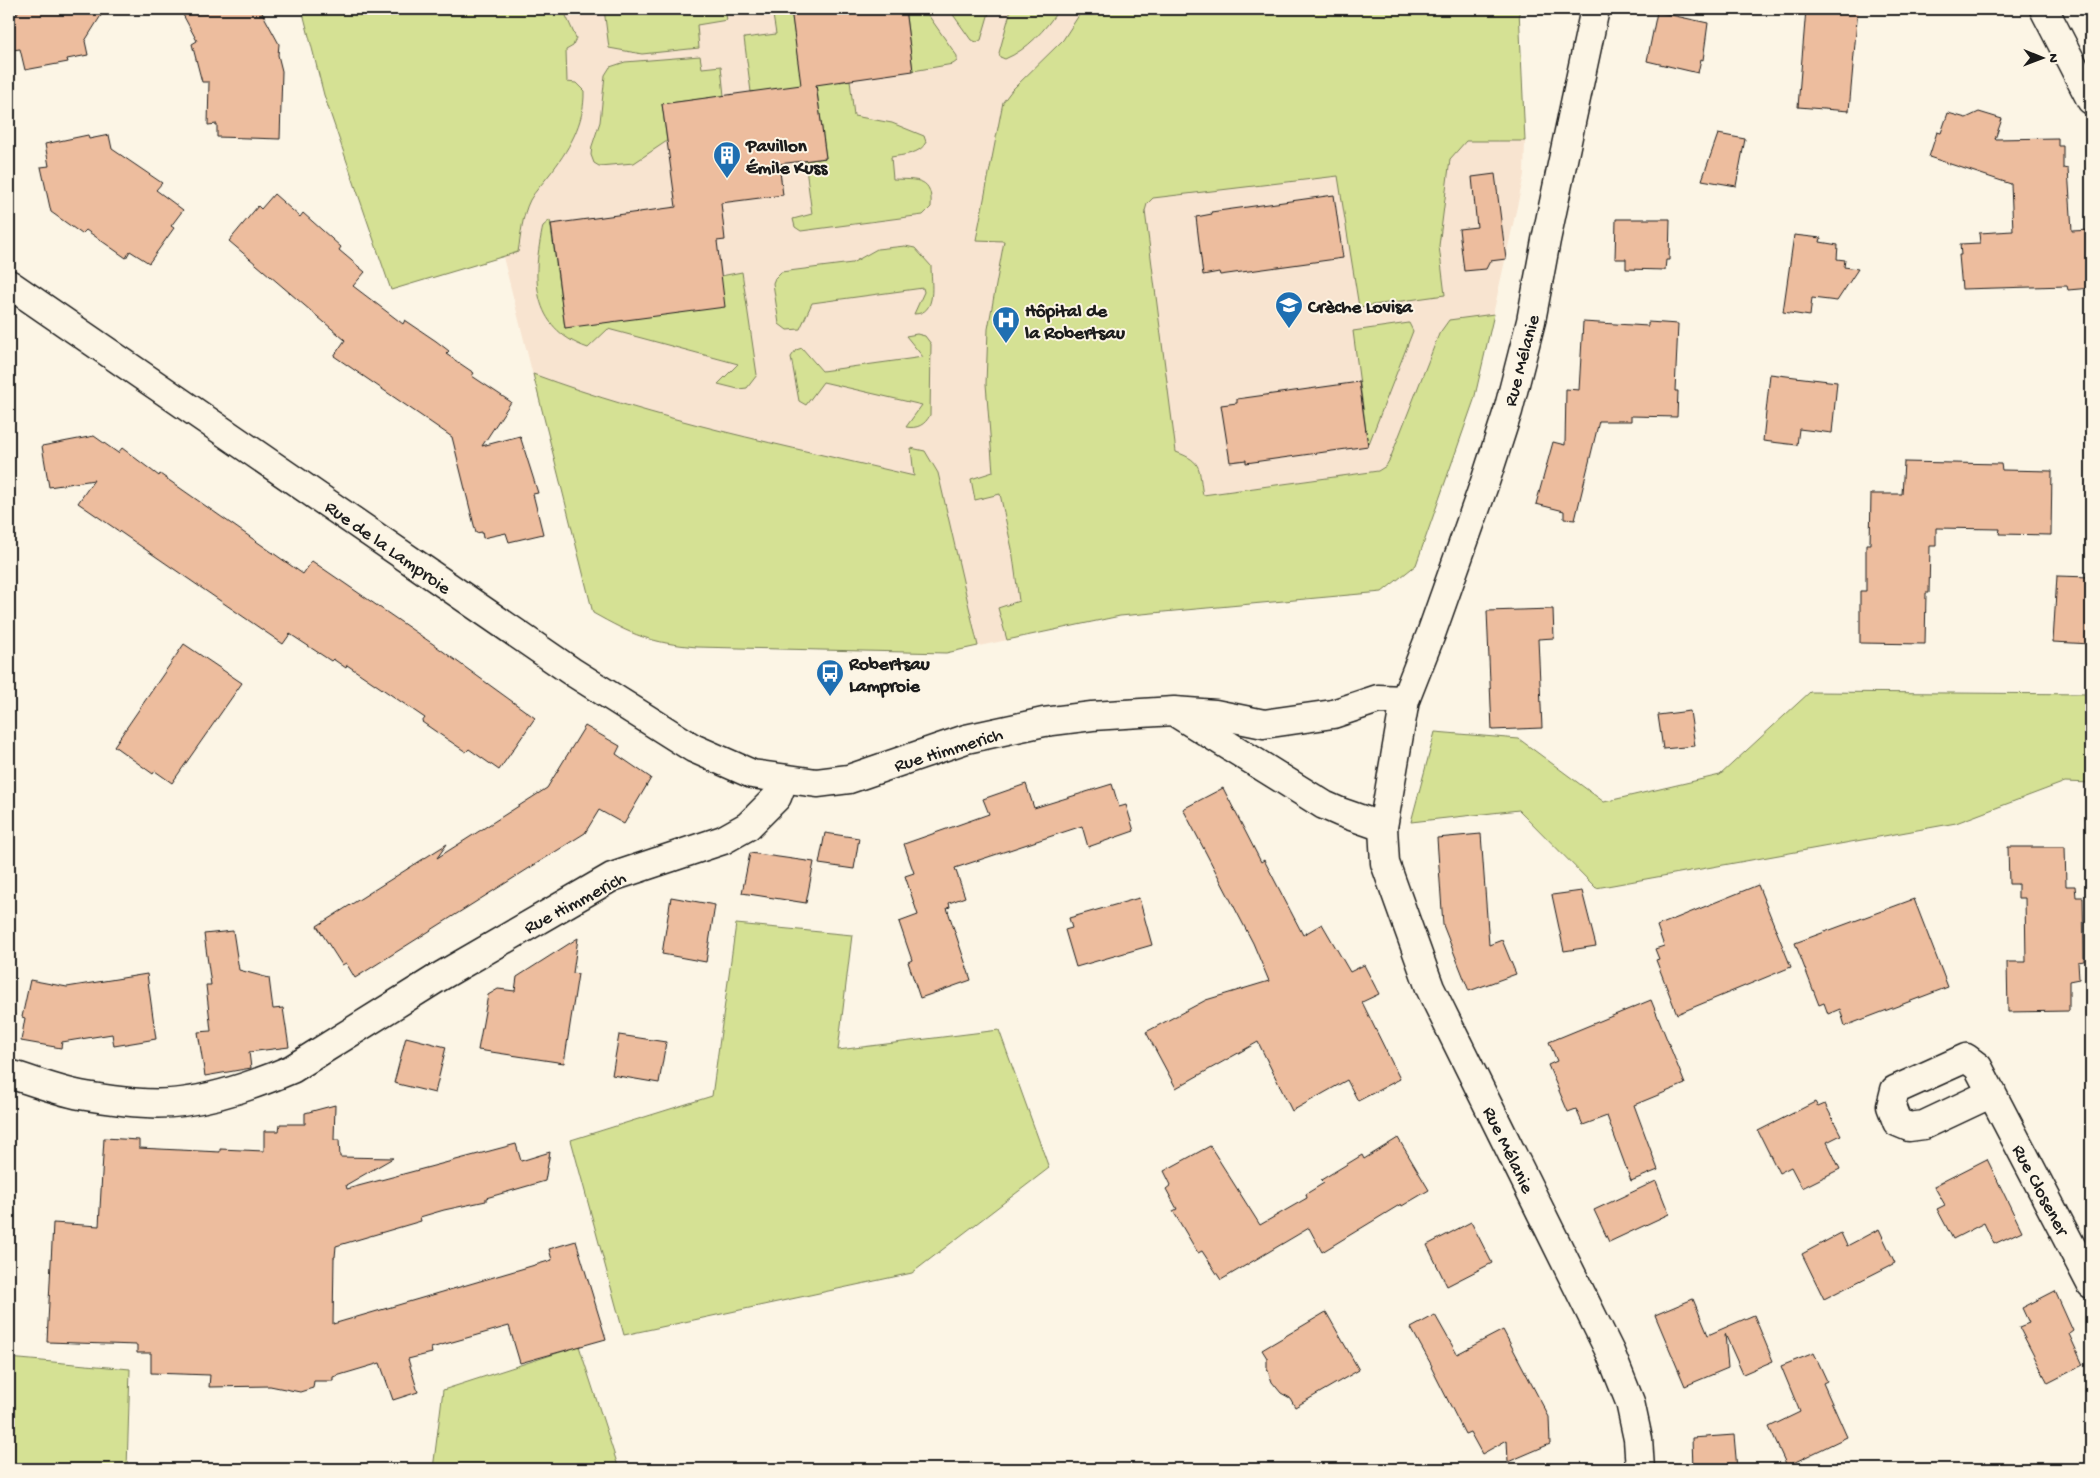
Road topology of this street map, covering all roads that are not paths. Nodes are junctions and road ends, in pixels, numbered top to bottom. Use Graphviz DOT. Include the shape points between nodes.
graph roads {
  1 [pos="1595,9"];
  2 [pos="2044,9"];
  3 [pos="2091,100"];
  4 [pos="9,284"];
  5 [pos="1404,700"];
  6 [pos="1174,711"];
  7 [pos="784,779"];
  8 [pos="1383,827"];
  9 [pos="9,1074"];
  10 [pos="1992,1093"];
  11 [pos="2091,1284"];
  12 [pos="1640,1469"];
  1 -- 5 [label="street, Rue Mélanie" via="1531,321 1508,411 1431,634"];
  2 -- 3 [label="street"];
  4 -- 7 [label="street, Rue de la Lamproie" via="571,671 708,756 752,774"];
  5 -- 6 [label="street, Rue Himmerich" via="1378,699 1334,714 1264,724 1215,714"];
  5 -- 8 [label="street, Rue Mélanie"];
  6 -- 7 [label="street, Rue Himmerich" via="1044,722 966,739 849,779 817,783"];
  6 -- 8 [label="street" via="1324,805"];
  7 -- 9 [label="street, Rue Himmerich" via="777,797 748,826 723,840 612,877 272,1078 244,1088 181,1102 144,1103 85,1096"];
  8 -- 12 [label="street, Rue Mélanie" via="1384,863 1430,988 1610,1352 1630,1402"];
  10 -- 11 [label="street, Rue Closener"];
}
